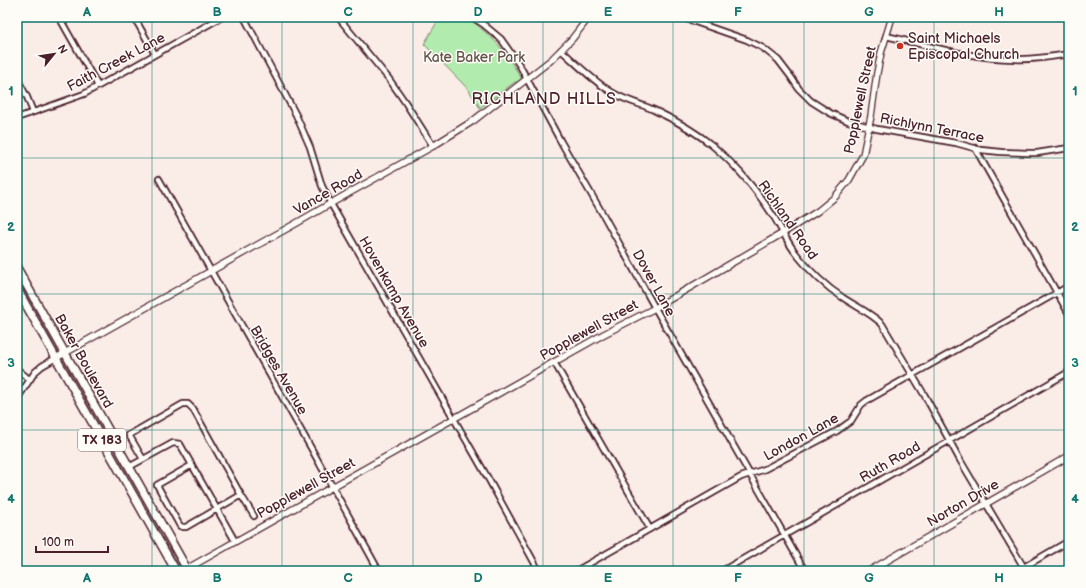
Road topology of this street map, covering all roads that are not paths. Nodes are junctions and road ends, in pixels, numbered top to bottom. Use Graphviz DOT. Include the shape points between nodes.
graph roads {
  1 [pos="59,17"];
  2 [pos="134,17"];
  3 [pos="222,17"];
  4 [pos="244,17"];
  5 [pos="338,17"];
  6 [pos="472,17"];
  7 [pos="590,17"];
  8 [pos="681,17"];
  9 [pos="892,17"];
  10 [pos="886,36"];
  11 [pos="561,50"];
  12 [pos="155,54"];
  13 [pos="1069,54"];
  14 [pos="17,78"];
  15 [pos="527,79"];
  16 [pos="98,86"];
  17 [pos="34,112"];
  18 [pos="17,118"];
  19 [pos="868,127"];
  20 [pos="433,146"];
  21 [pos="975,148"];
  22 [pos="1069,148"];
  23 [pos="159,179"];
  24 [pos="331,204"];
  25 [pos="783,233"];
  26 [pos="17,268"];
  27 [pos="211,271"];
  28 [pos="1069,286"];
  29 [pos="17,289"];
  30 [pos="1057,293"];
  31 [pos="655,308"];
  32 [pos="1069,314"];
  33 [pos="65,353"];
  34 [pos="56,358"];
  35 [pos="554,362"];
  36 [pos="17,369"];
  37 [pos="1069,372"];
  38 [pos="912,375"];
  39 [pos="30,380"];
  40 [pos="17,399"];
  41 [pos="454,419"];
  42 [pos="950,440"];
  43 [pos="1069,456"];
  44 [pos="143,459"];
  45 [pos="192,465"];
  46 [pos="129,467"];
  47 [pos="750,474"];
  48 [pos="332,487"];
  49 [pos="241,495"];
  50 [pos="986,503"];
  51 [pos="217,509"];
  52 [pos="254,516"];
  53 [pos="650,529"];
  54 [pos="784,536"];
  55 [pos="235,541"];
  56 [pos="1069,541"];
  57 [pos="1025,569"];
  58 [pos="186,570"];
  59 [pos="176,571"];
  60 [pos="379,571"];
  61 [pos="539,571"];
  62 [pos="576,571"];
  63 [pos="722,571"];
  64 [pos="805,571"];
  65 [pos="868,571"];
  66 [pos="1017,571"];
  1 -- 16 [label="street"];
  2 -- 12 [label="street"];
  3 -- 12 [label="street, Faith Creek Lane"];
  4 -- 24 [label="street, Hovenkamp Avenue" via="296,115"];
  5 -- 20 [label="street" via="389,79"];
  6 -- 15 [label="street, Dover Lane" via="500,40"];
  7 -- 11 [label="street, Vance Road"];
  8 -- 19 [label="street, Richlynn Terrace" via="755,43 778,60 811,101 830,113"];
  9 -- 10 [label="street, Popplewell Street"];
  10 -- 13 [label="street" via="986,57 1013,60"];
  10 -- 19 [label="street, Popplewell Street"];
  11 -- 15 [label="street, Vance Road"];
  11 -- 25 [label="street, Richland Road" via="592,78 616,95 689,128 714,147 750,184"];
  12 -- 16 [label="street, Faith Creek Lane"];
  14 -- 17 [label="street"];
  15 -- 20 [label="street, Vance Road" via="473,121"];
  15 -- 31 [label="street, Dover Lane"];
  16 -- 17 [label="street, Faith Creek Lane" via="84,94"];
  17 -- 18 [label="street, Faith Creek Lane"];
  19 -- 21 [label="street, Richlynn Terrace"];
  19 -- 25 [label="street, Popplewell Street" via="863,155 849,180 835,197 818,211"];
  20 -- 24 [label="street, Vance Road"];
  21 -- 22 [label="street, Richlynn Terrace" via="1028,153"];
  21 -- 30 [label="street"];
  23 -- 27 [label="street, Bridges Avenue"];
  24 -- 27 [label="street, Vance Road"];
  24 -- 41 [label="street, Hovenkamp Avenue"];
  25 -- 31 [label="street, Popplewell Street"];
  25 -- 38 [label="street, Richland Road" via="790,247 822,282 882,324"];
  26 -- 33 [label="main road, Baker Boulevard / TX 183"];
  27 -- 33 [label="street, Vance Road"];
  27 -- 48 [label="street, Bridges Avenue"];
  28 -- 30 [label="street, London Lane"];
  29 -- 34 [label="main road, Baker Boulevard / TX 183"];
  30 -- 32 [label="street"];
  30 -- 38 [label="street, London Lane"];
  31 -- 35 [label="street, Popplewell Street"];
  31 -- 47 [label="street, Dover Lane"];
  33 -- 34 [label="street, Vance Road"];
  33 -- 46 [label="main road, Baker Boulevard / TX 183"];
  34 -- 39 [label="street" via="35,372"];
  34 -- 59 [label="main road, Baker Boulevard / TX 183"];
  35 -- 41 [label="street, Popplewell Street"];
  35 -- 53 [label="street"];
  36 -- 39 [label="street"];
  37 -- 42 [label="street, Ruth Road"];
  38 -- 42 [label="street, Richland Road"];
  38 -- 47 [label="street, London Lane" via="866,401 851,422 837,431 766,469"];
  39 -- 40 [label="street"];
  41 -- 48 [label="street, Popplewell Street"];
  41 -- 61 [label="street, Hovenkamp Avenue"];
  42 -- 50 [label="street, Richland Road"];
  42 -- 54 [label="street, Ruth Road"];
  43 -- 50 [label="street, Norton Drive"];
  44 -- 45 [label="street" via="176,443 180,444"];
  44 -- 46 [label="street"];
  44 -- 49 [label="street" via="129,435 183,404 188,404"];
  45 -- 51 [label="street"];
  45 -- 51 [label="street" via="157,485 180,526 186,527"];
  46 -- 58 [label="main road, Baker Boulevard / TX 183"];
  47 -- 53 [label="street, London Lane"];
  47 -- 54 [label="street, Dover Lane"];
  48 -- 55 [label="street, Popplewell Street"];
  48 -- 60 [label="street, Bridges Avenue"];
  49 -- 51 [label="street"];
  49 -- 52 [label="street"];
  50 -- 57 [label="street, Richland Road"];
  50 -- 65 [label="street, Norton Drive"];
  51 -- 55 [label="street"];
  53 -- 62 [label="street, London Lane"];
  54 -- 63 [label="street, Ruth Road"];
  54 -- 64 [label="street, Dover Lane"];
  55 -- 58 [label="street, Popplewell Street"];
  56 -- 57 [label="street"];
  57 -- 66 [label="street"];
}
